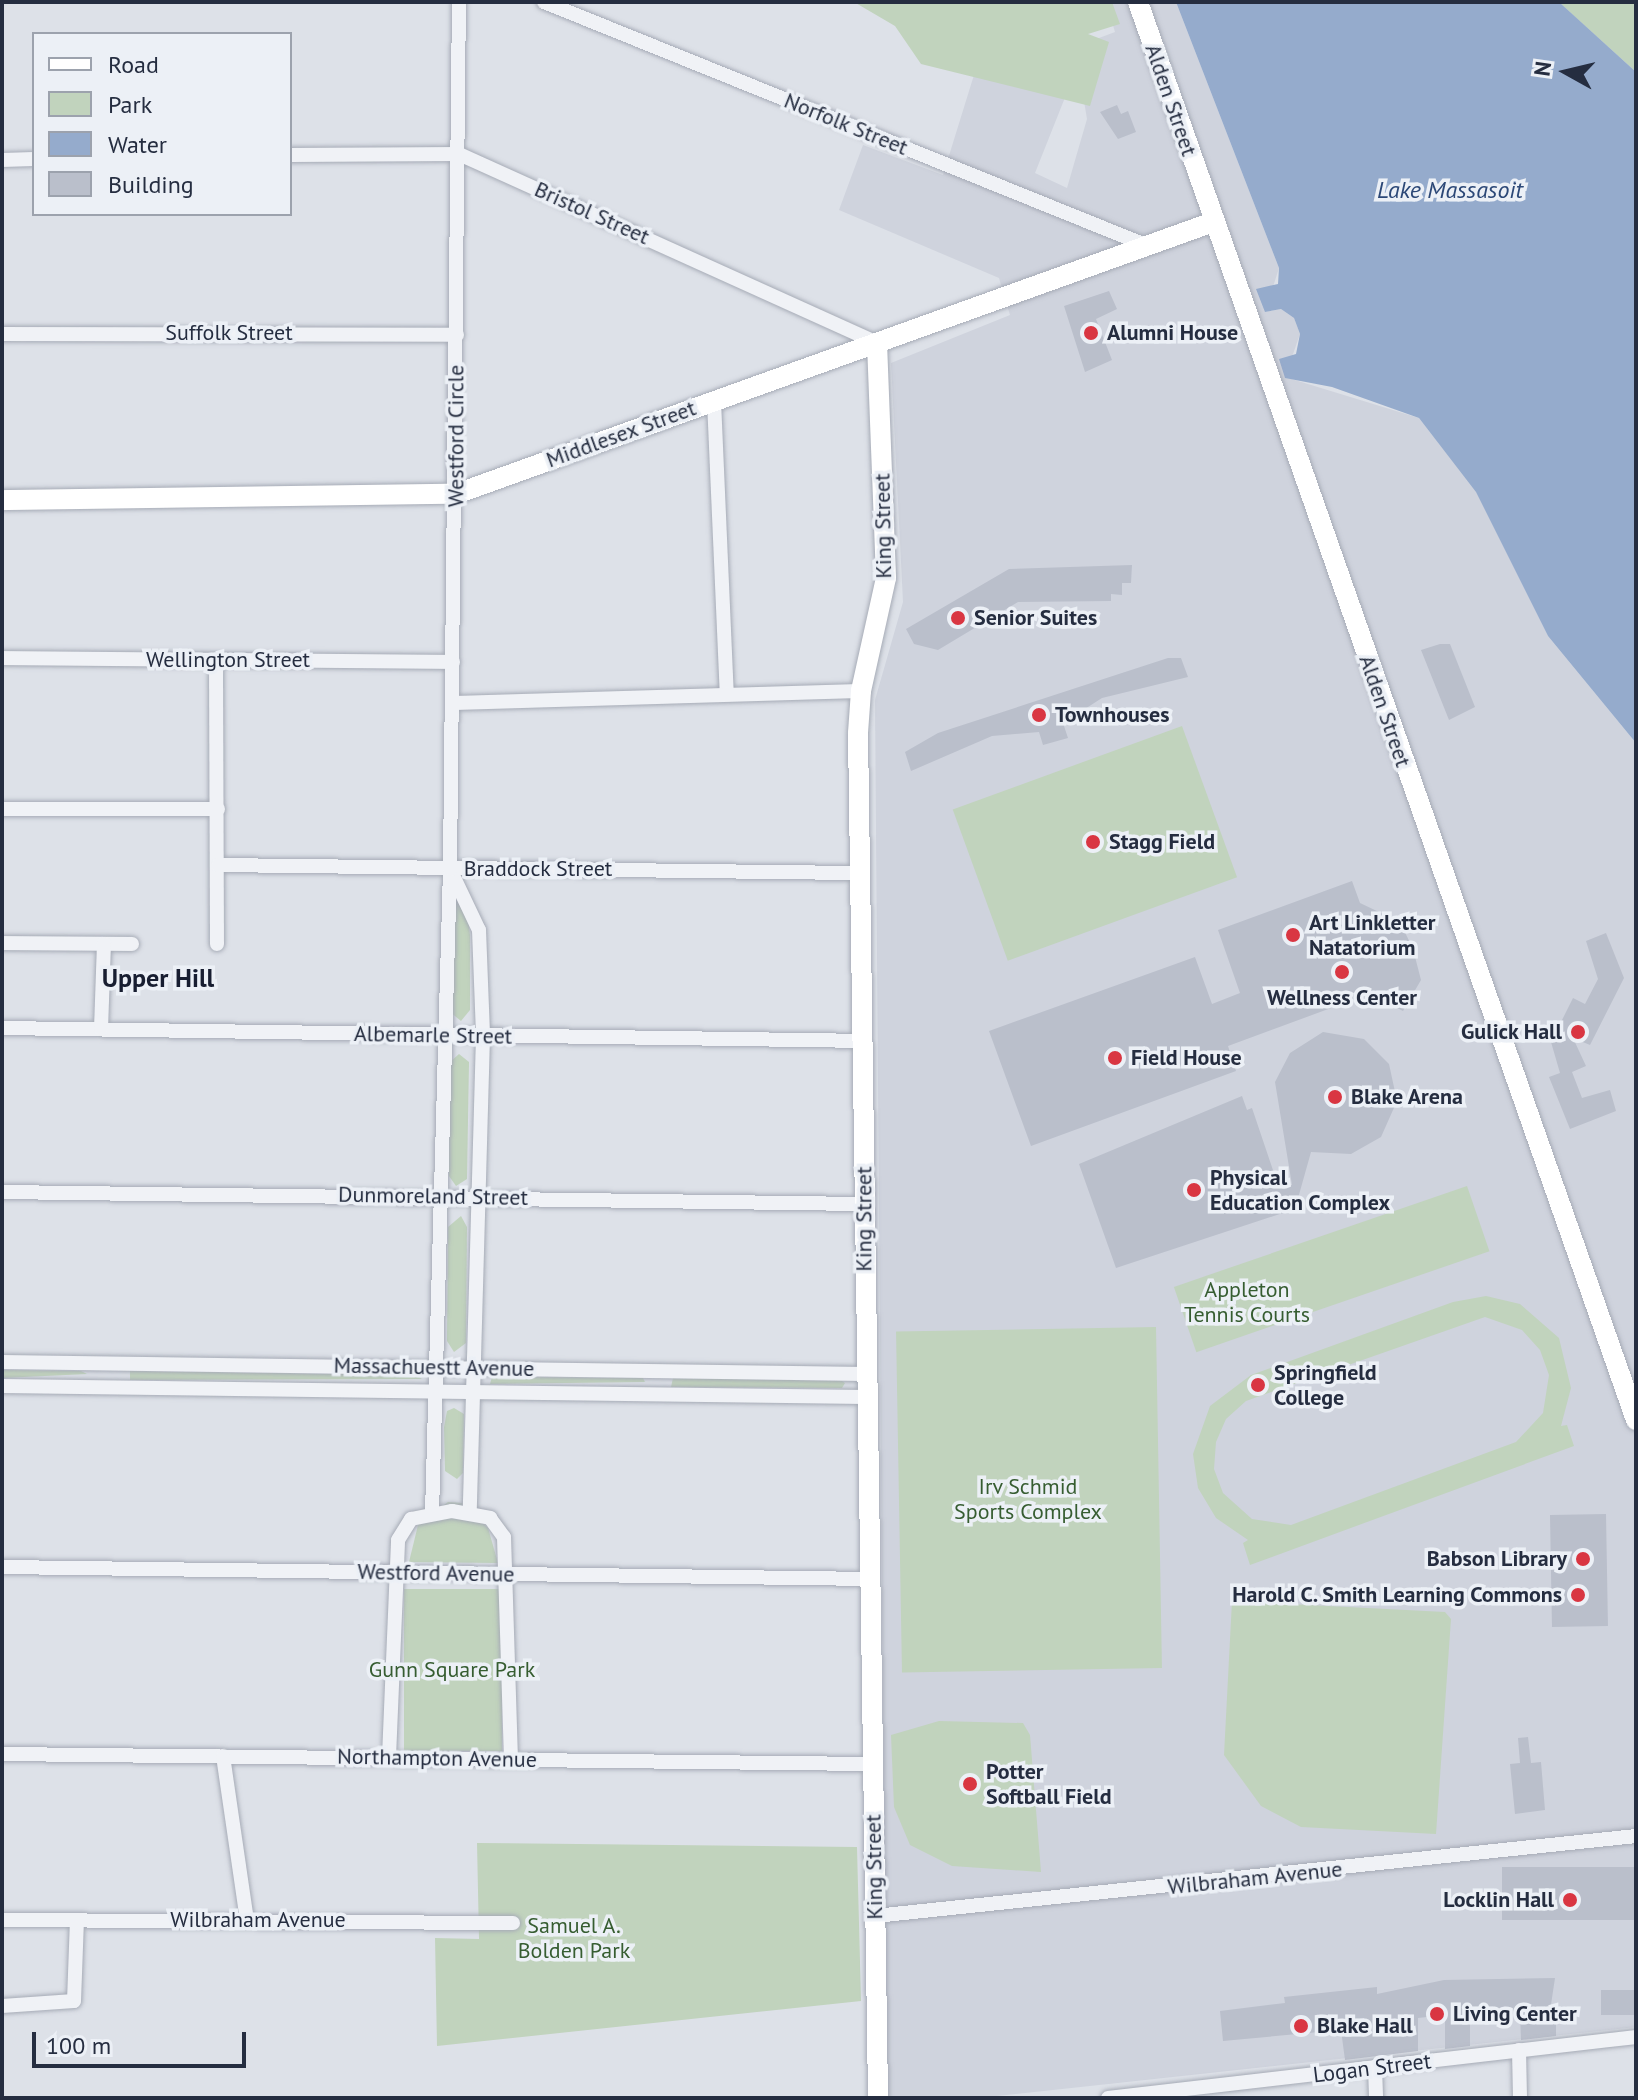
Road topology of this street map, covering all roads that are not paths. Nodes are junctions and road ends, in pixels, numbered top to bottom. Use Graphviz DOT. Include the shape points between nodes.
graph roads {
  1 [pos="459,2"];
  2 [pos="544,2"];
  3 [pos="1138,2"];
  4 [pos="459,154"];
  5 [pos="292,155"];
  6 [pos="32,159"];
  7 [pos="2,160"];
  8 [pos="1213,222"];
  9 [pos="1148,246"];
  10 [pos="2,334"];
  11 [pos="457,335"];
  12 [pos="877,343"];
  13 [pos="714,401"];
  14 [pos="456,494"];
  15 [pos="2,500"];
  16 [pos="2,658"];
  17 [pos="216,661"];
  18 [pos="453,662"];
  19 [pos="861,691"];
  20 [pos="727,694"];
  21 [pos="453,703"];
  22 [pos="2,809"];
  23 [pos="218,809"];
  24 [pos="218,865"];
  25 [pos="450,869"];
  26 [pos="859,873"];
  27 [pos="2,943"];
  28 [pos="104,944"];
  29 [pos="132,944"];
  30 [pos="217,944"];
  31 [pos="2,1028"];
  32 [pos="101,1029"];
  33 [pos="446,1035"];
  34 [pos="483,1036"];
  35 [pos="864,1041"];
  36 [pos="2,1192"];
  37 [pos="442,1196"];
  38 [pos="480,1196"];
  39 [pos="864,1204"];
  40 [pos="2,1362"];
  41 [pos="108,1363"];
  42 [pos="438,1367"];
  43 [pos="477,1367"];
  44 [pos="657,1370"];
  45 [pos="866,1374"];
  46 [pos="2,1386"];
  47 [pos="107,1387"];
  48 [pos="437,1391"];
  49 [pos="476,1392"];
  50 [pos="657,1394"];
  51 [pos="866,1397"];
  52 [pos="1636,1420"];
  53 [pos="470,1512"];
  54 [pos="432,1513"];
  55 [pos="2,1567"];
  56 [pos="394,1572"];
  57 [pos="508,1574"];
  58 [pos="870,1579"];
  59 [pos="2,1754"];
  60 [pos="223,1756"];
  61 [pos="389,1757"];
  62 [pos="511,1759"];
  63 [pos="873,1764"];
  64 [pos="1636,1836"];
  65 [pos="875,1916"];
  66 [pos="2,1920"];
  67 [pos="77,1920"];
  68 [pos="247,1920"];
  69 [pos="513,1923"];
  70 [pos="2,2006"];
  71 [pos="1636,2037"];
  72 [pos="1519,2050"];
  73 [pos="1375,2067"];
  74 [pos="1234,2091"];
  75 [pos="878,2098"];
  76 [pos="1108,2098"];
  77 [pos="1376,2098"];
  78 [pos="1520,2098"];
  1 -- 4 [label="street, Westford Circle"];
  2 -- 9 [label="street, Norfolk Street"];
  3 -- 8 [label="street, Alden Street"];
  4 -- 5 [label="street, Bristol Street"];
  4 -- 11 [label="street, Westford Circle"];
  4 -- 12 [label="street, Bristol Street"];
  6 -- 7 [label="street"];
  8 -- 9 [label="street, Middlesex Street"];
  8 -- 52 [label="street, Alden Street"];
  9 -- 12 [label="street, Middlesex Street"];
  10 -- 11 [label="street, Suffolk Street"];
  11 -- 14 [label="street, Westford Circle"];
  12 -- 13 [label="street, Middlesex Street"];
  12 -- 19 [label="street, King Street" via="886,578"];
  13 -- 14 [label="street, Middlesex Street"];
  13 -- 20 [label="street"];
  14 -- 15 [label="street, Middlesex Street"];
  14 -- 18 [label="street, Westford Circle"];
  16 -- 17 [label="street, Wellington Street"];
  17 -- 18 [label="street, Wellington Street"];
  17 -- 23 [label="street"];
  18 -- 21 [label="street, Westford Circle"];
  19 -- 20 [label="street"];
  19 -- 26 [label="street, King Street"];
  20 -- 21 [label="street"];
  21 -- 25 [label="street, Westford Circle"];
  22 -- 23 [label="street"];
  23 -- 24 [label="street"];
  24 -- 25 [label="street, Braddock Street"];
  24 -- 30 [label="street"];
  25 -- 26 [label="street, Braddock Street"];
  25 -- 33 [label="street, Westford Circle"];
  25 -- 34 [label="street, Westford Circle" via="479,930"];
  26 -- 35 [label="street, King Street"];
  27 -- 28 [label="street"];
  28 -- 29 [label="street"];
  28 -- 32 [label="street"];
  31 -- 32 [label="street, Albemarle Street"];
  32 -- 33 [label="street, Albemarle Street"];
  33 -- 34 [label="street, Albemarle Street"];
  33 -- 37 [label="street, Westford Circle"];
  34 -- 35 [label="street, Albemarle Street"];
  34 -- 38 [label="street, Westford Circle"];
  35 -- 39 [label="street, King Street"];
  36 -- 37 [label="street, Dunmoreland Street"];
  37 -- 38 [label="street, Dunmoreland Street"];
  37 -- 42 [label="street, Westford Circle"];
  38 -- 39 [label="street, Dunmoreland Street"];
  38 -- 43 [label="street, Westford Circle"];
  39 -- 45 [label="street, King Street"];
  40 -- 41 [label="street, Massachuestt Avenue"];
  41 -- 42 [label="street, Massachuestt Avenue"];
  41 -- 47 [label="street"];
  42 -- 43 [label="street, Massachuestt Avenue"];
  42 -- 48 [label="street, Westford Circle"];
  43 -- 44 [label="street, Massachuestt Avenue"];
  43 -- 49 [label="street, Westford Circle"];
  44 -- 45 [label="street, Massachuestt Avenue"];
  44 -- 50 [label="street"];
  45 -- 51 [label="street, King Street"];
  46 -- 47 [label="street"];
  47 -- 48 [label="street"];
  48 -- 49 [label="street"];
  48 -- 54 [label="street, Westford Circle"];
  49 -- 50 [label="street"];
  49 -- 53 [label="street, Westford Circle"];
  50 -- 51 [label="street"];
  51 -- 58 [label="street, King Street"];
  53 -- 54 [label="street"];
  53 -- 57 [label="street" via="499,1526"];
  54 -- 56 [label="street" via="403,1528"];
  55 -- 56 [label="street, Westford Avenue"];
  56 -- 57 [label="street, Westford Avenue"];
  56 -- 61 [label="street"];
  57 -- 58 [label="street, Westford Avenue"];
  57 -- 62 [label="street"];
  58 -- 63 [label="street, King Street"];
  59 -- 60 [label="street, Northampton Avenue"];
  60 -- 61 [label="street, Northampton Avenue"];
  60 -- 68 [label="street"];
  61 -- 62 [label="street, Northampton Avenue"];
  62 -- 63 [label="street, Northampton Avenue"];
  63 -- 65 [label="street, King Street"];
  64 -- 65 [label="street, Wilbraham Avenue"];
  65 -- 75 [label="street, King Street"];
  66 -- 67 [label="street, Wilbraham Avenue"];
  67 -- 68 [label="street, Wilbraham Avenue"];
  67 -- 70 [label="street" via="74,2001"];
  68 -- 69 [label="street, Wilbraham Avenue"];
  71 -- 72 [label="street, Logan Street"];
  72 -- 73 [label="street, Logan Street"];
  72 -- 78 [label="street"];
  73 -- 74 [label="street, Logan Street"];
  73 -- 77 [label="street"];
  74 -- 76 [label="street, Logan Street"];
}
